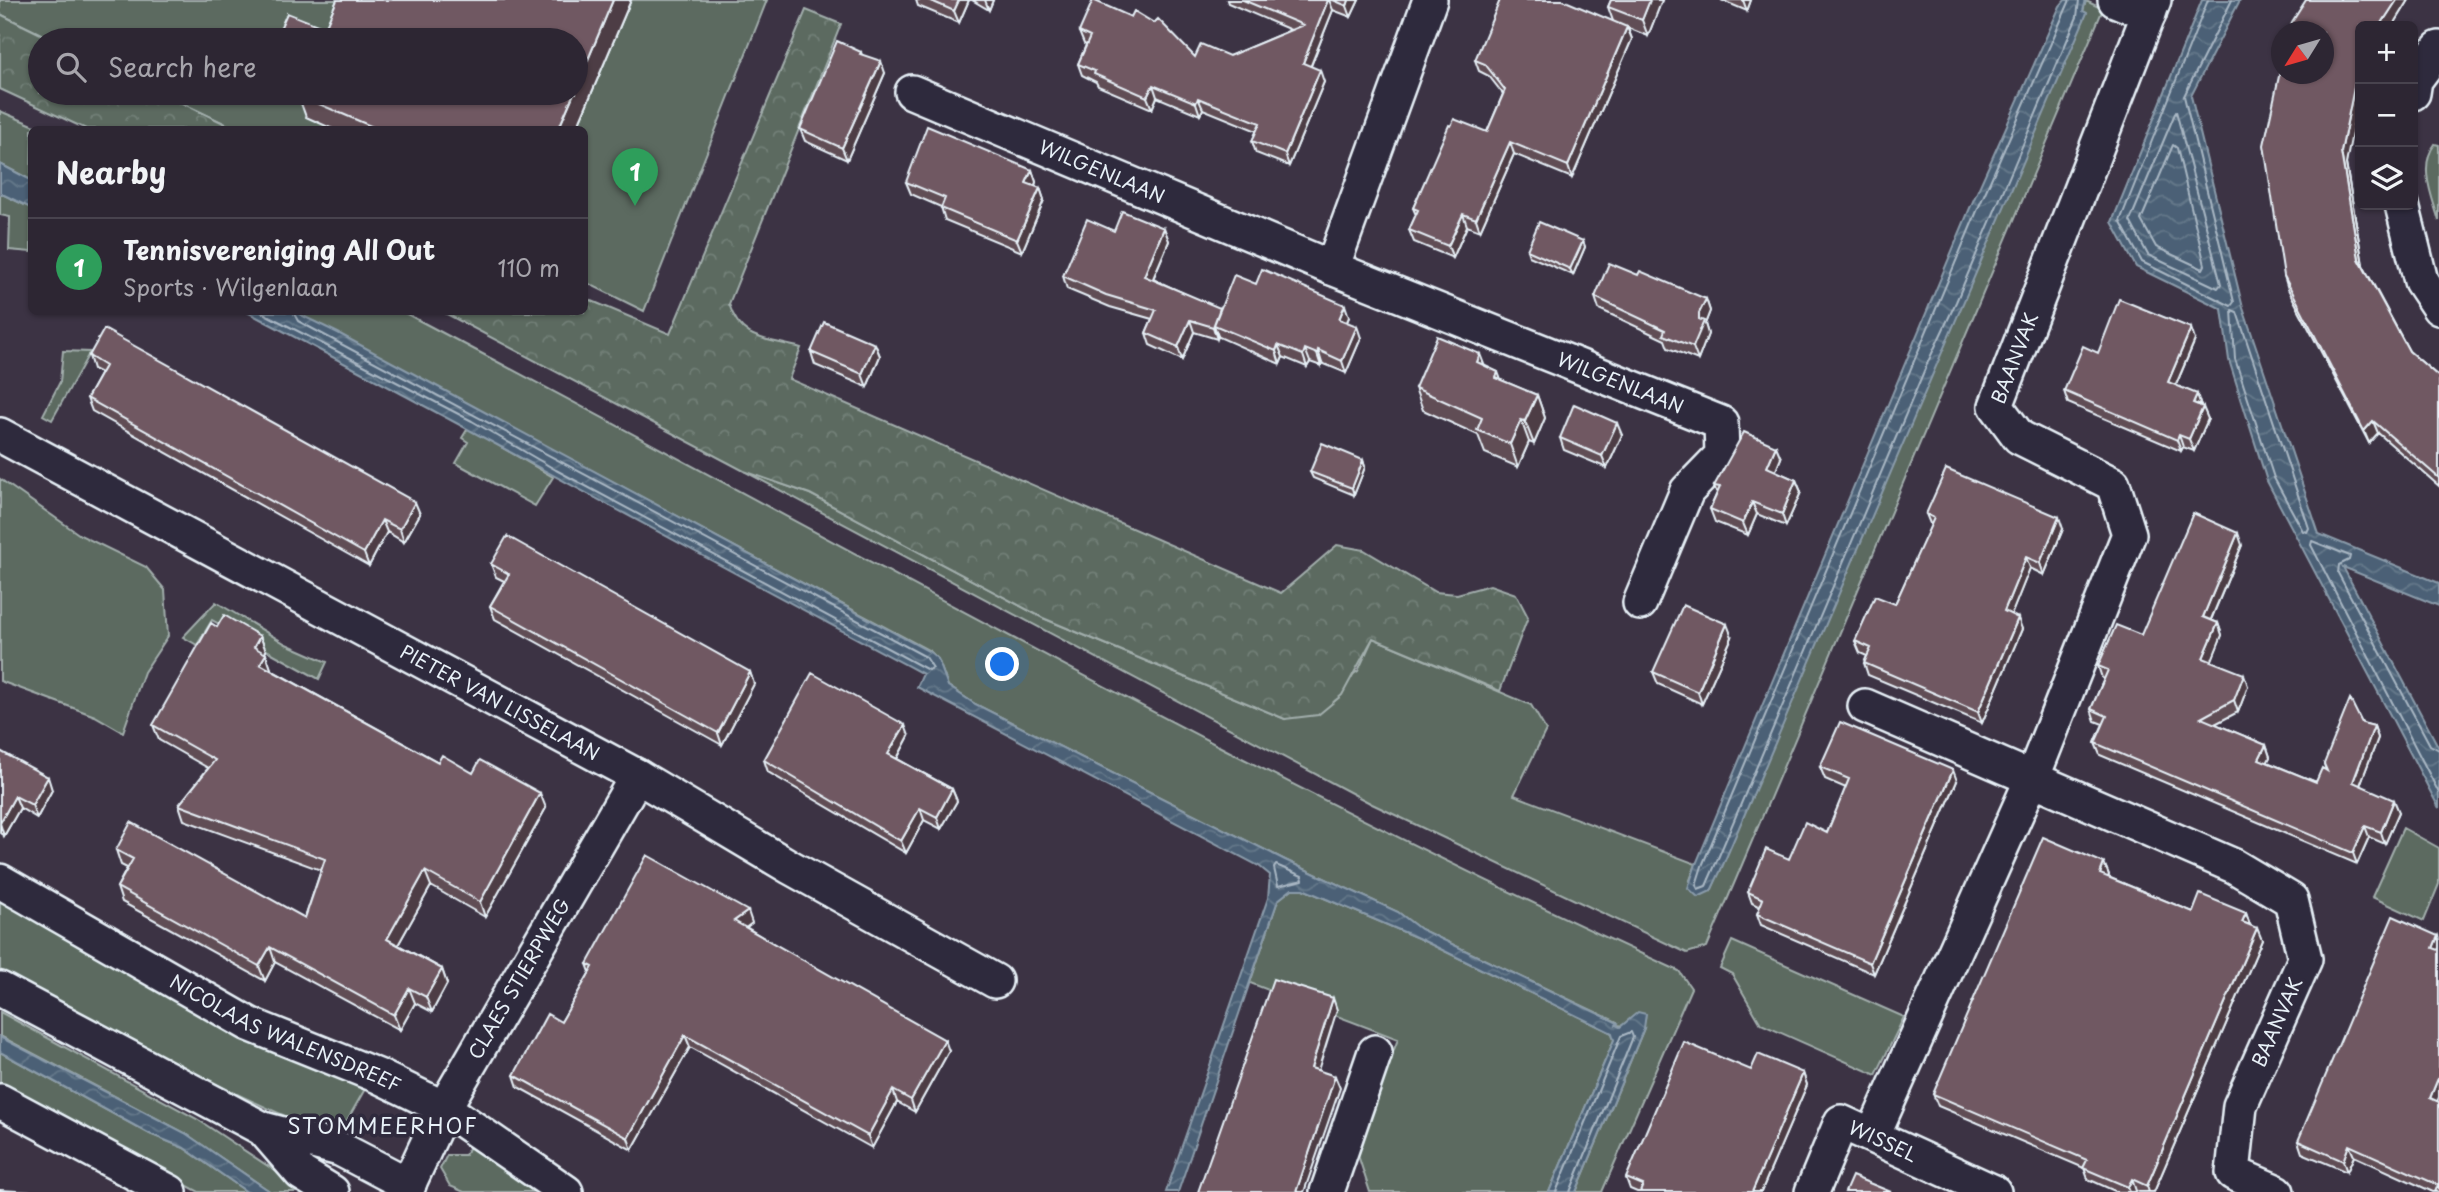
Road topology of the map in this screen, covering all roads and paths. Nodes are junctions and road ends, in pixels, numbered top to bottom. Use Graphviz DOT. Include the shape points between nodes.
graph roads {
  1 [pos="1430,0"];
  2 [pos="2115,0"];
  3 [pos="2152,7"];
  4 [pos="2439,48"];
  5 [pos="2414,84"];
  6 [pos="912,92"];
  7 [pos="2403,210"];
  8 [pos="1332,268"];
  9 [pos="2439,308"];
  10 [pos="0,435"];
  11 [pos="1640,603"];
  12 [pos="1865,706"];
  13 [pos="637,776"];
  14 [pos="2032,779"];
  15 [pos="0,881"];
  16 [pos="995,981"];
  17 [pos="0,989"];
  18 [pos="1376,1052"];
  19 [pos="0,1101"];
  20 [pos="444,1108"];
  21 [pos="262,1129"];
  22 [pos="1873,1135"];
  23 [pos="2224,1182"];
  24 [pos="407,1189"];
  25 [pos="170,1192"];
  26 [pos="332,1192"];
  27 [pos="566,1192"];
  28 [pos="1327,1192"];
  29 [pos="1812,1192"];
  30 [pos="1994,1192"];
  31 [pos="2277,1192"];
  1 -- 8 [label="street"];
  2 -- 3 [label="street"];
  3 -- 14 [label="street, BAANVAK" via="1996,406 2019,437 2113,484 2129,534"];
  4 -- 5 [label="street"];
  6 -- 8 [label="street, WILGENLAAN"];
  7 -- 9 [label="street" via="2421,281"];
  8 -- 11 [label="street, WILGENLAAN" via="1721,423 1722,455 1687,491"];
  10 -- 13 [label="street, PIETER VAN LISSELAAN"];
  12 -- 14 [label="street, BAANVAK"];
  13 -- 16 [label="street, PIETER VAN LISSELAAN"];
  13 -- 20 [label="street, CLAES STIERPWEG"];
  14 -- 22 [label="street, BAANVAK"];
  14 -- 23 [label="street, BAANVAK" via="2234,866 2291,900 2305,959 2240,1105"];
  15 -- 20 [label="street, NICOLAAS WALENSDREEF" via="249,1024"];
  17 -- 21 [label="street"];
  18 -- 28 [label="street"];
  19 -- 25 [label="street"];
  20 -- 24 [label="street, CLAES STIERPWEG"];
  20 -- 27 [label="street, NICOLAAS WALENSDREEF"];
  21 -- 24 [label="street" via="340,1149"];
  21 -- 26 [label="street" via="301,1173"];
  22 -- 29 [label="street, WISSEL" via="1841,1122"];
  22 -- 30 [label="street, WISSEL"];
  23 -- 31 [label="street, BAANVAK"];
}
